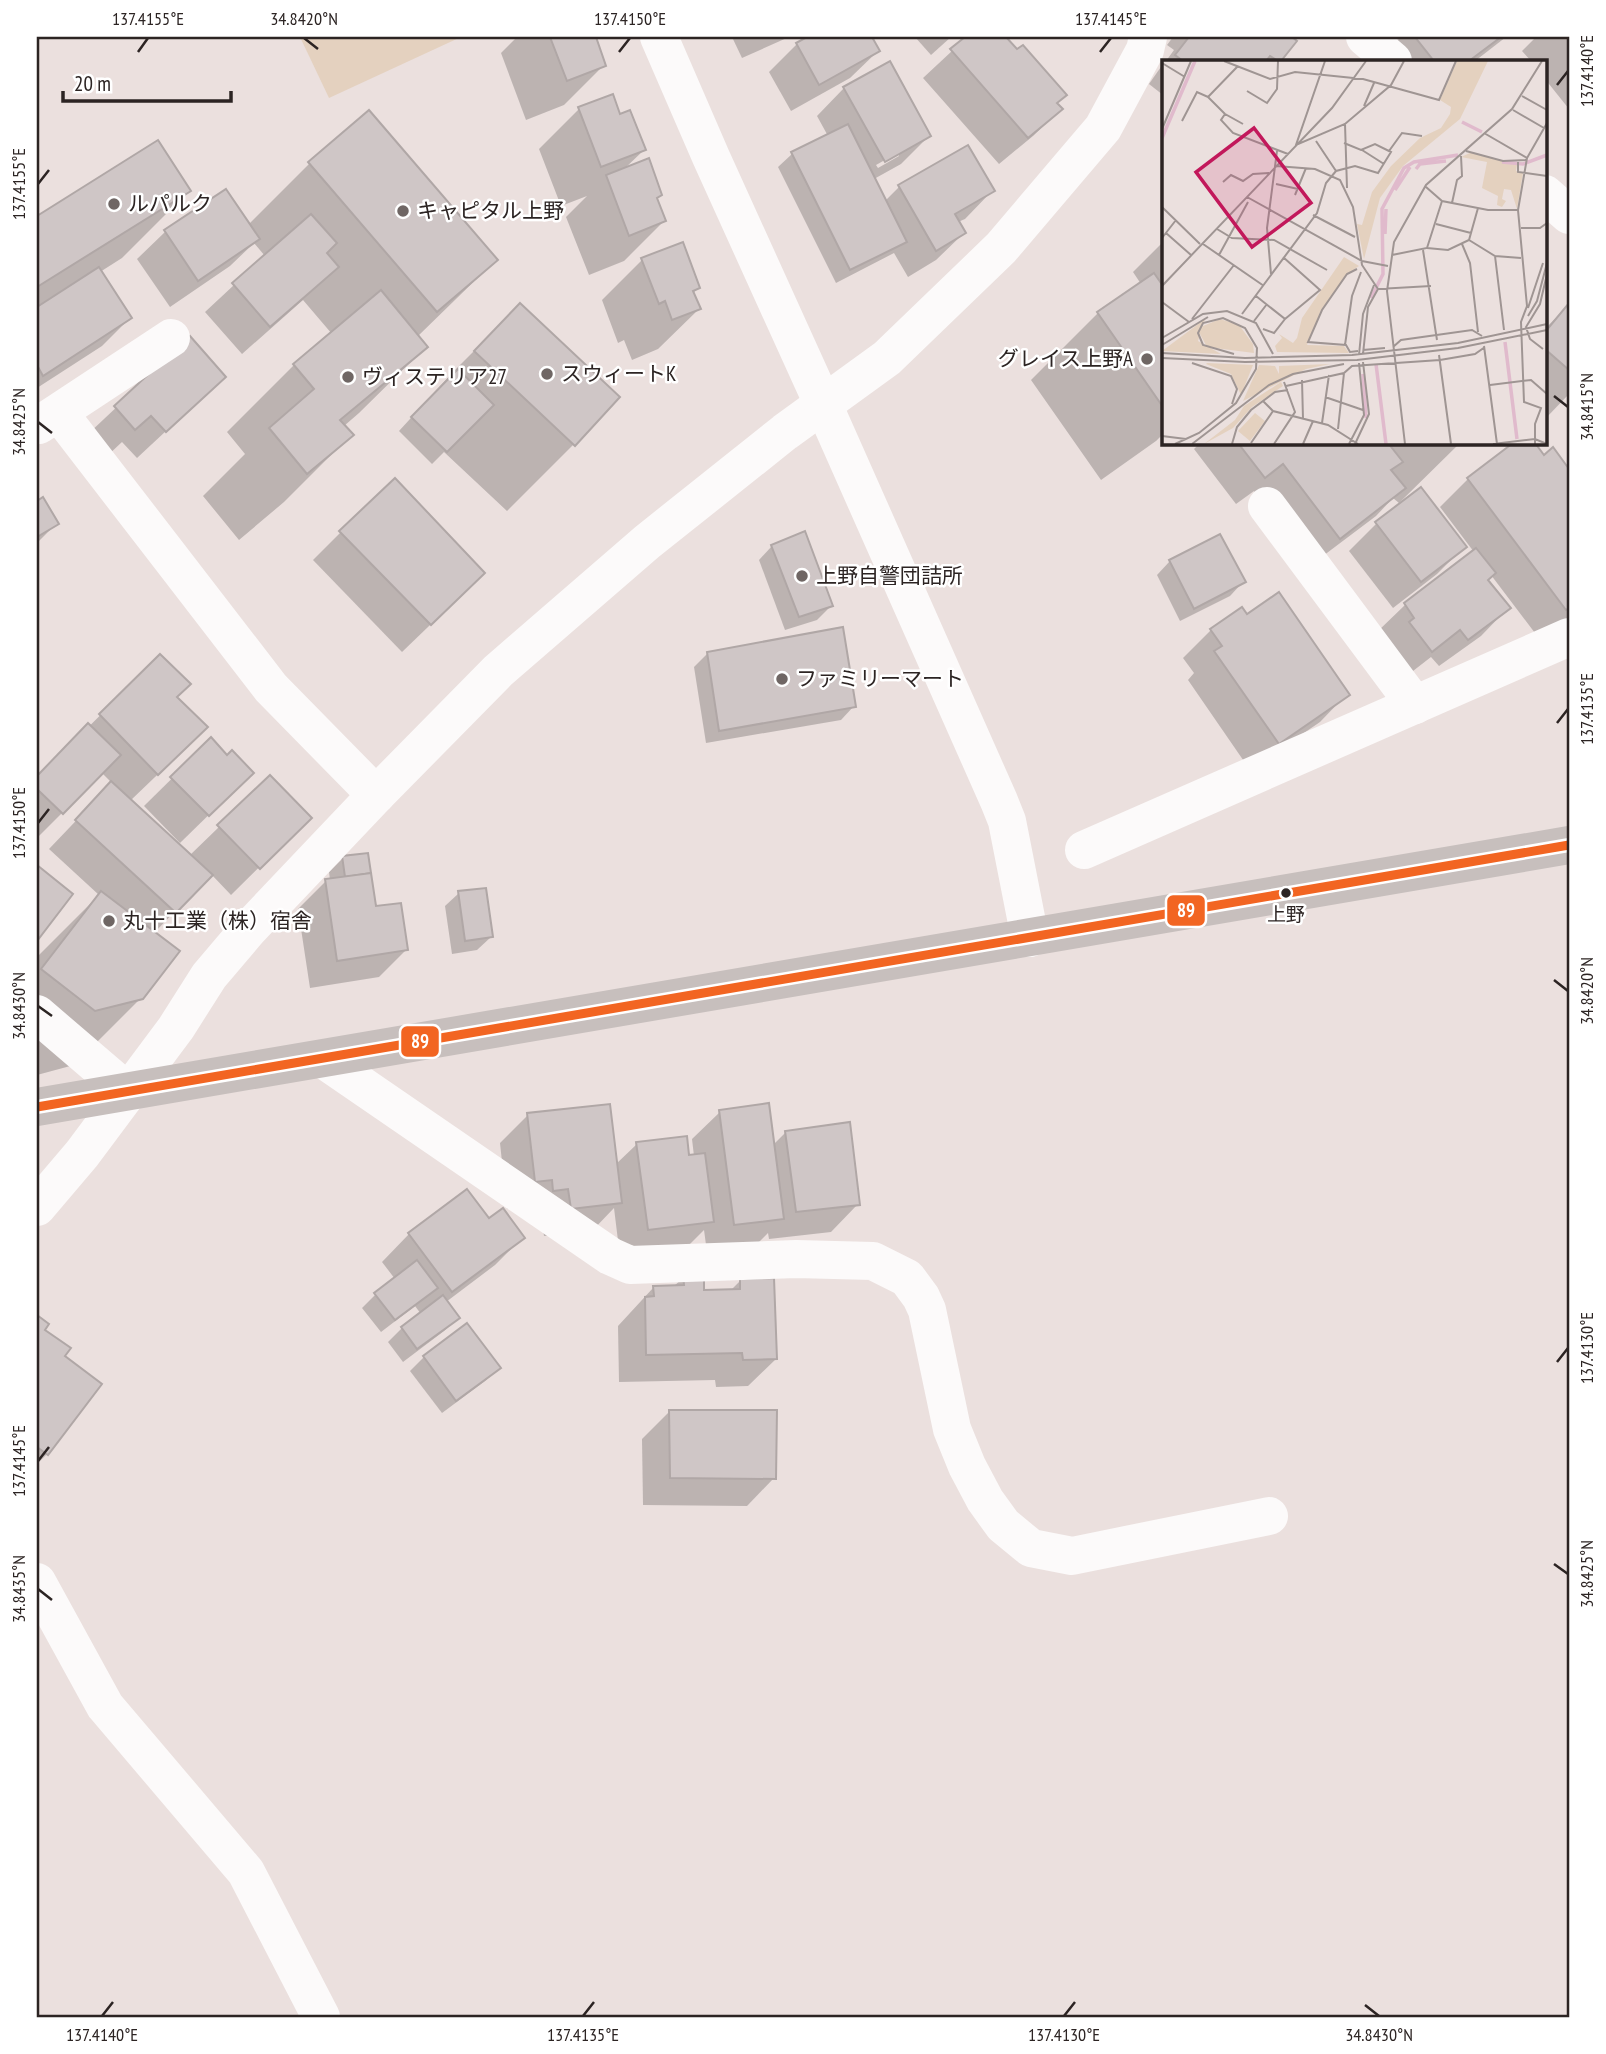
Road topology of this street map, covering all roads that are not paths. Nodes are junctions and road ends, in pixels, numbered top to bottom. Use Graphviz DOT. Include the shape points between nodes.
graph roads {
  1 [pos="659,37"];
  2 [pos="1148,37"];
  3 [pos="1365,37"];
  4 [pos="1392,60"];
  5 [pos="1546,195"];
  6 [pos="1569,215"];
  7 [pos="171,338"];
  8 [pos="823,404"];
  9 [pos="48,420"];
  10 [pos="1267,506"];
  11 [pos="1569,638"];
  12 [pos="1415,705"];
  13 [pos="376,794"];
  14 [pos="1569,845"];
  15 [pos="1084,850"];
  16 [pos="1030,938"];
  17 [pos="37,1014"];
  18 [pos="323,1059"];
  19 [pos="128,1092"];
  20 [pos="37,1107"];
  21 [pos="37,1207"];
  22 [pos="1269,1516"];
  23 [pos="37,1582"];
  24 [pos="321,2017"];
  1 -- 8 [label="street"];
  2 -- 8 [label="street" via="1103,128 1001,248 887,358"];
  3 -- 4 [label="street"];
  5 -- 6 [label="street"];
  7 -- 9 [label="street"];
  8 -- 13 [label="street" via="647,542 498,671"];
  8 -- 16 [label="street" via="1007,821"];
  9 -- 13 [label="street" via="271,688"];
  10 -- 12 [label="street"];
  11 -- 12 [label="street"];
  12 -- 15 [label="street"];
  13 -- 19 [label="street" via="209,976"];
  14 -- 16 [label="highway"];
  16 -- 18 [label="highway"];
  17 -- 19 [label="street"];
  18 -- 19 [label="highway"];
  18 -- 22 [label="street" via="610,1256 630,1265 873,1261 907,1278 927,1310 952,1429 967,1466 1003,1525 1031,1548 1072,1556"];
  19 -- 20 [label="highway"];
  19 -- 21 [label="street"];
  23 -- 24 [label="street" via="105,1706 246,1872"];
}
